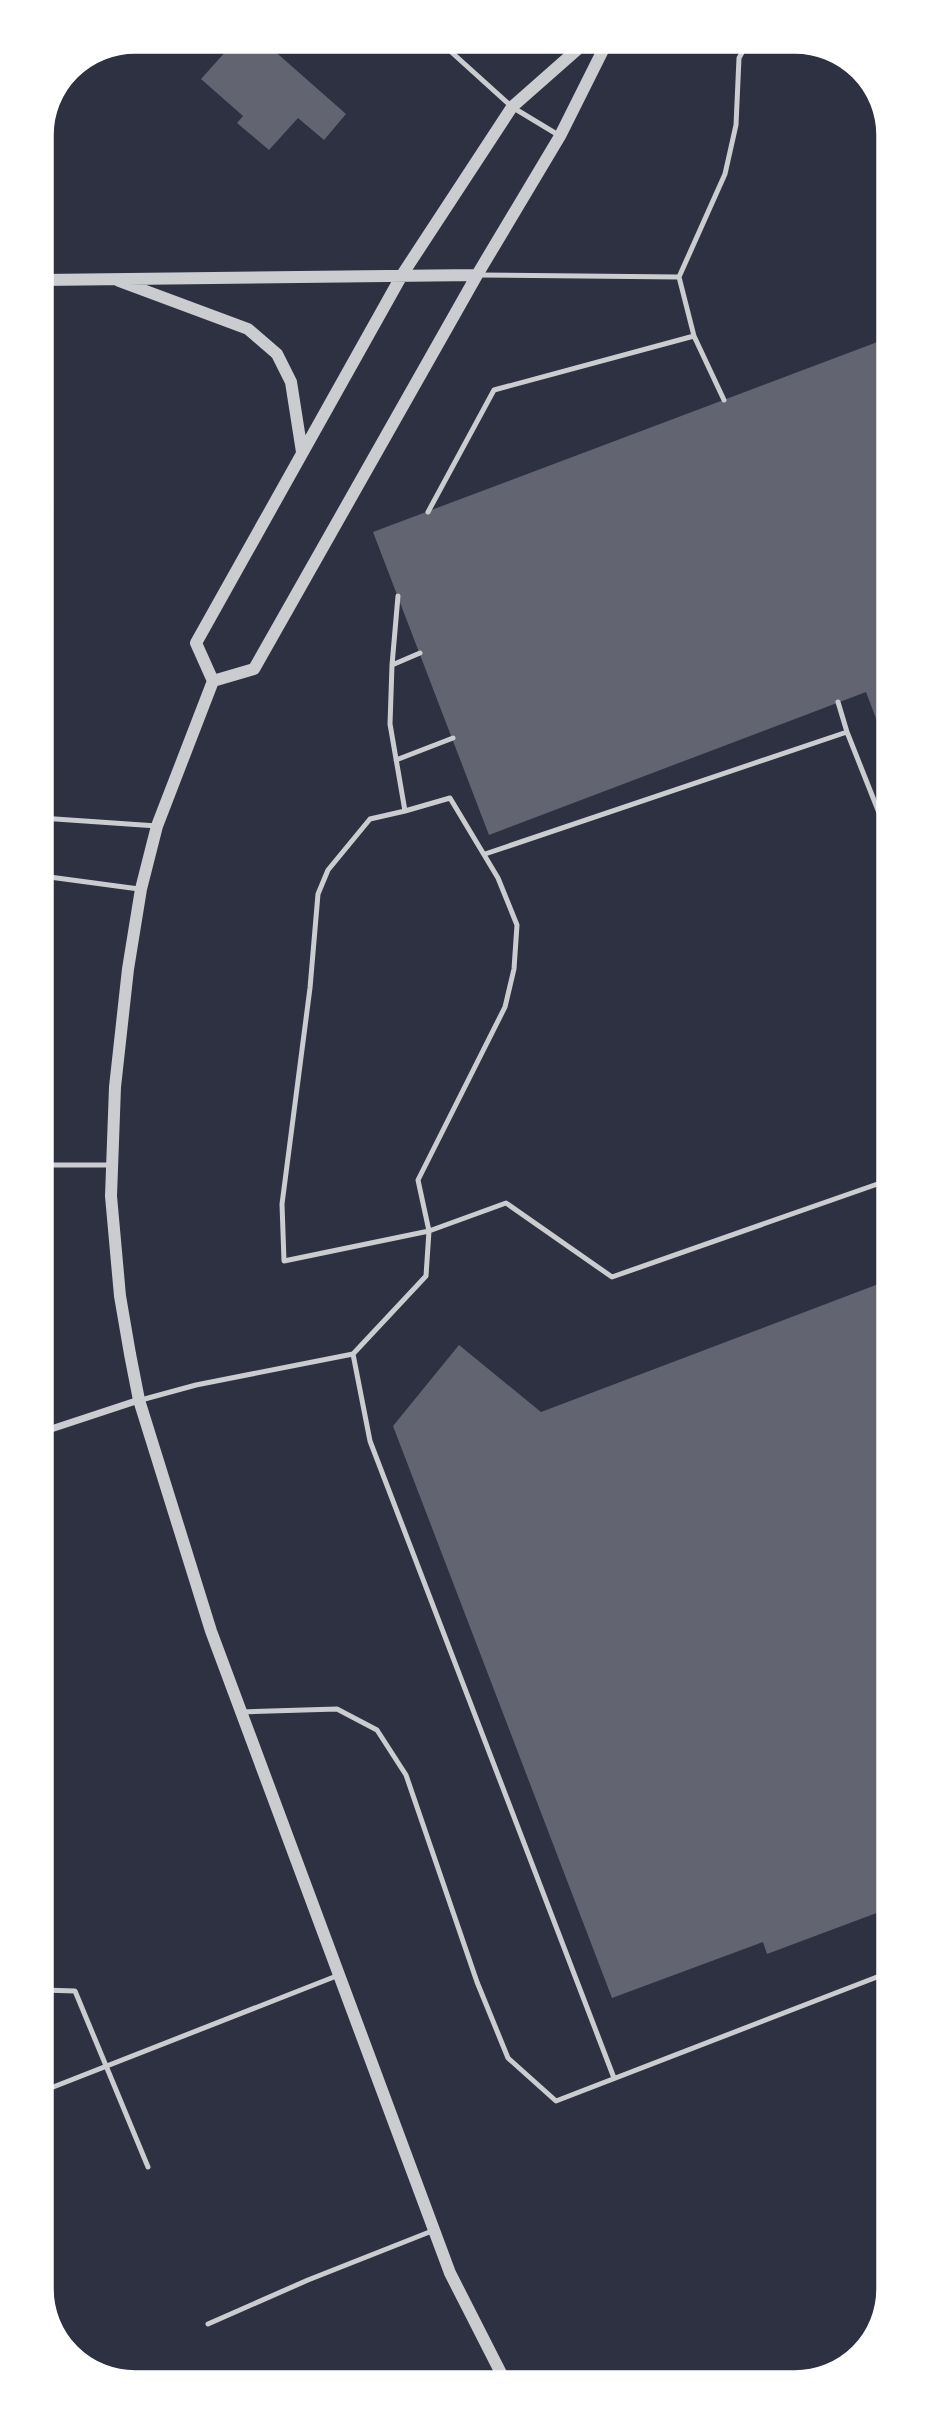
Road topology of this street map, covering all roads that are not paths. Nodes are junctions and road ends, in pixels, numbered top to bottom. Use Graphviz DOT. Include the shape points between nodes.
graph roads {
  1 [pos="452,52"];
  2 [pos="574,53"];
  3 [pos="602,53"];
  4 [pos="742,53"];
  5 [pos="512,107"];
  6 [pos="560,136"];
  7 [pos="402,275"];
  8 [pos="477,275"];
  9 [pos="679,277"];
  10 [pos="112,279"];
  11 [pos="53,280"];
  12 [pos="694,336"];
  13 [pos="724,400"];
  14 [pos="302,452"];
  15 [pos="428,512"];
  16 [pos="398,596"];
  17 [pos="420,653"];
  18 [pos="392,665"];
  19 [pos="213,681"];
  20 [pos="838,702"];
  21 [pos="847,732"];
  22 [pos="453,738"];
  23 [pos="396,760"];
  24 [pos="405,811"];
  25 [pos="878,812"];
  26 [pos="53,819"];
  27 [pos="157,826"];
  28 [pos="485,854"];
  29 [pos="53,878"];
  30 [pos="141,889"];
  31 [pos="53,1165"];
  32 [pos="112,1165"];
  33 [pos="878,1184"];
  34 [pos="429,1231"];
  35 [pos="353,1354"];
  36 [pos="139,1400"];
  37 [pos="52,1429"];
  38 [pos="241,1712"];
  39 [pos="340,1975"];
  40 [pos="878,1977"];
  41 [pos="52,1990"];
  42 [pos="106,2066"];
  43 [pos="614,2078"];
  44 [pos="52,2087"];
  45 [pos="148,2167"];
  46 [pos="435,2230"];
  47 [pos="208,2325"];
  48 [pos="500,2372"];
  1 -- 5 [label="lane"];
  2 -- 5 [label="street"];
  3 -- 6 [label="street"];
  4 -- 9 [label="lane" via="736,125 724,174"];
  5 -- 6 [label="lane"];
  5 -- 7 [label="street"];
  6 -- 8 [label="street"];
  7 -- 8 [label="street"];
  7 -- 10 [label="street"];
  7 -- 14 [label="street"];
  8 -- 9 [label="lane"];
  8 -- 19 [label="street" via="254,669"];
  9 -- 12 [label="lane"];
  10 -- 11 [label="street"];
  10 -- 14 [label="street" via="248,329 277,354 291,382"];
  12 -- 13 [label="lane"];
  12 -- 15 [label="lane" via="494,390"];
  14 -- 19 [label="street" via="196,643"];
  16 -- 18 [label="lane"];
  17 -- 18 [label="lane"];
  18 -- 23 [label="lane" via="390,724"];
  19 -- 27 [label="street"];
  20 -- 21 [label="lane"];
  21 -- 25 [label="lane"];
  21 -- 28 [label="lane"];
  22 -- 23 [label="lane"];
  23 -- 24 [label="lane"];
  24 -- 28 [label="lane" via="450,799"];
  24 -- 34 [label="lane" via="370,819 328,870 318,894 282,1204 284,1261"];
  26 -- 27 [label="lane"];
  27 -- 30 [label="street"];
  28 -- 34 [label="lane" via="517,926 513,969 505,1007 418,1180"];
  29 -- 30 [label="lane"];
  30 -- 32 [label="street" via="115,1087"];
  31 -- 32 [label="lane"];
  32 -- 36 [label="street" via="120,1296"];
  33 -- 34 [label="lane" via="612,1278 506,1203"];
  34 -- 35 [label="lane" via="426,1276"];
  35 -- 36 [label="lane"];
  35 -- 43 [label="lane" via="370,1441"];
  36 -- 37 [label="street"];
  36 -- 38 [label="street"];
  38 -- 39 [label="street"];
  38 -- 43 [label="lane" via="337,1709 377,1730 406,1775 508,2058 556,2101"];
  39 -- 42 [label="lane"];
  39 -- 46 [label="street"];
  40 -- 43 [label="lane"];
  41 -- 42 [label="lane" via="75,1991"];
  42 -- 44 [label="lane"];
  42 -- 45 [label="lane"];
  46 -- 47 [label="lane"];
  46 -- 48 [label="street" via="450,2273"];
}
